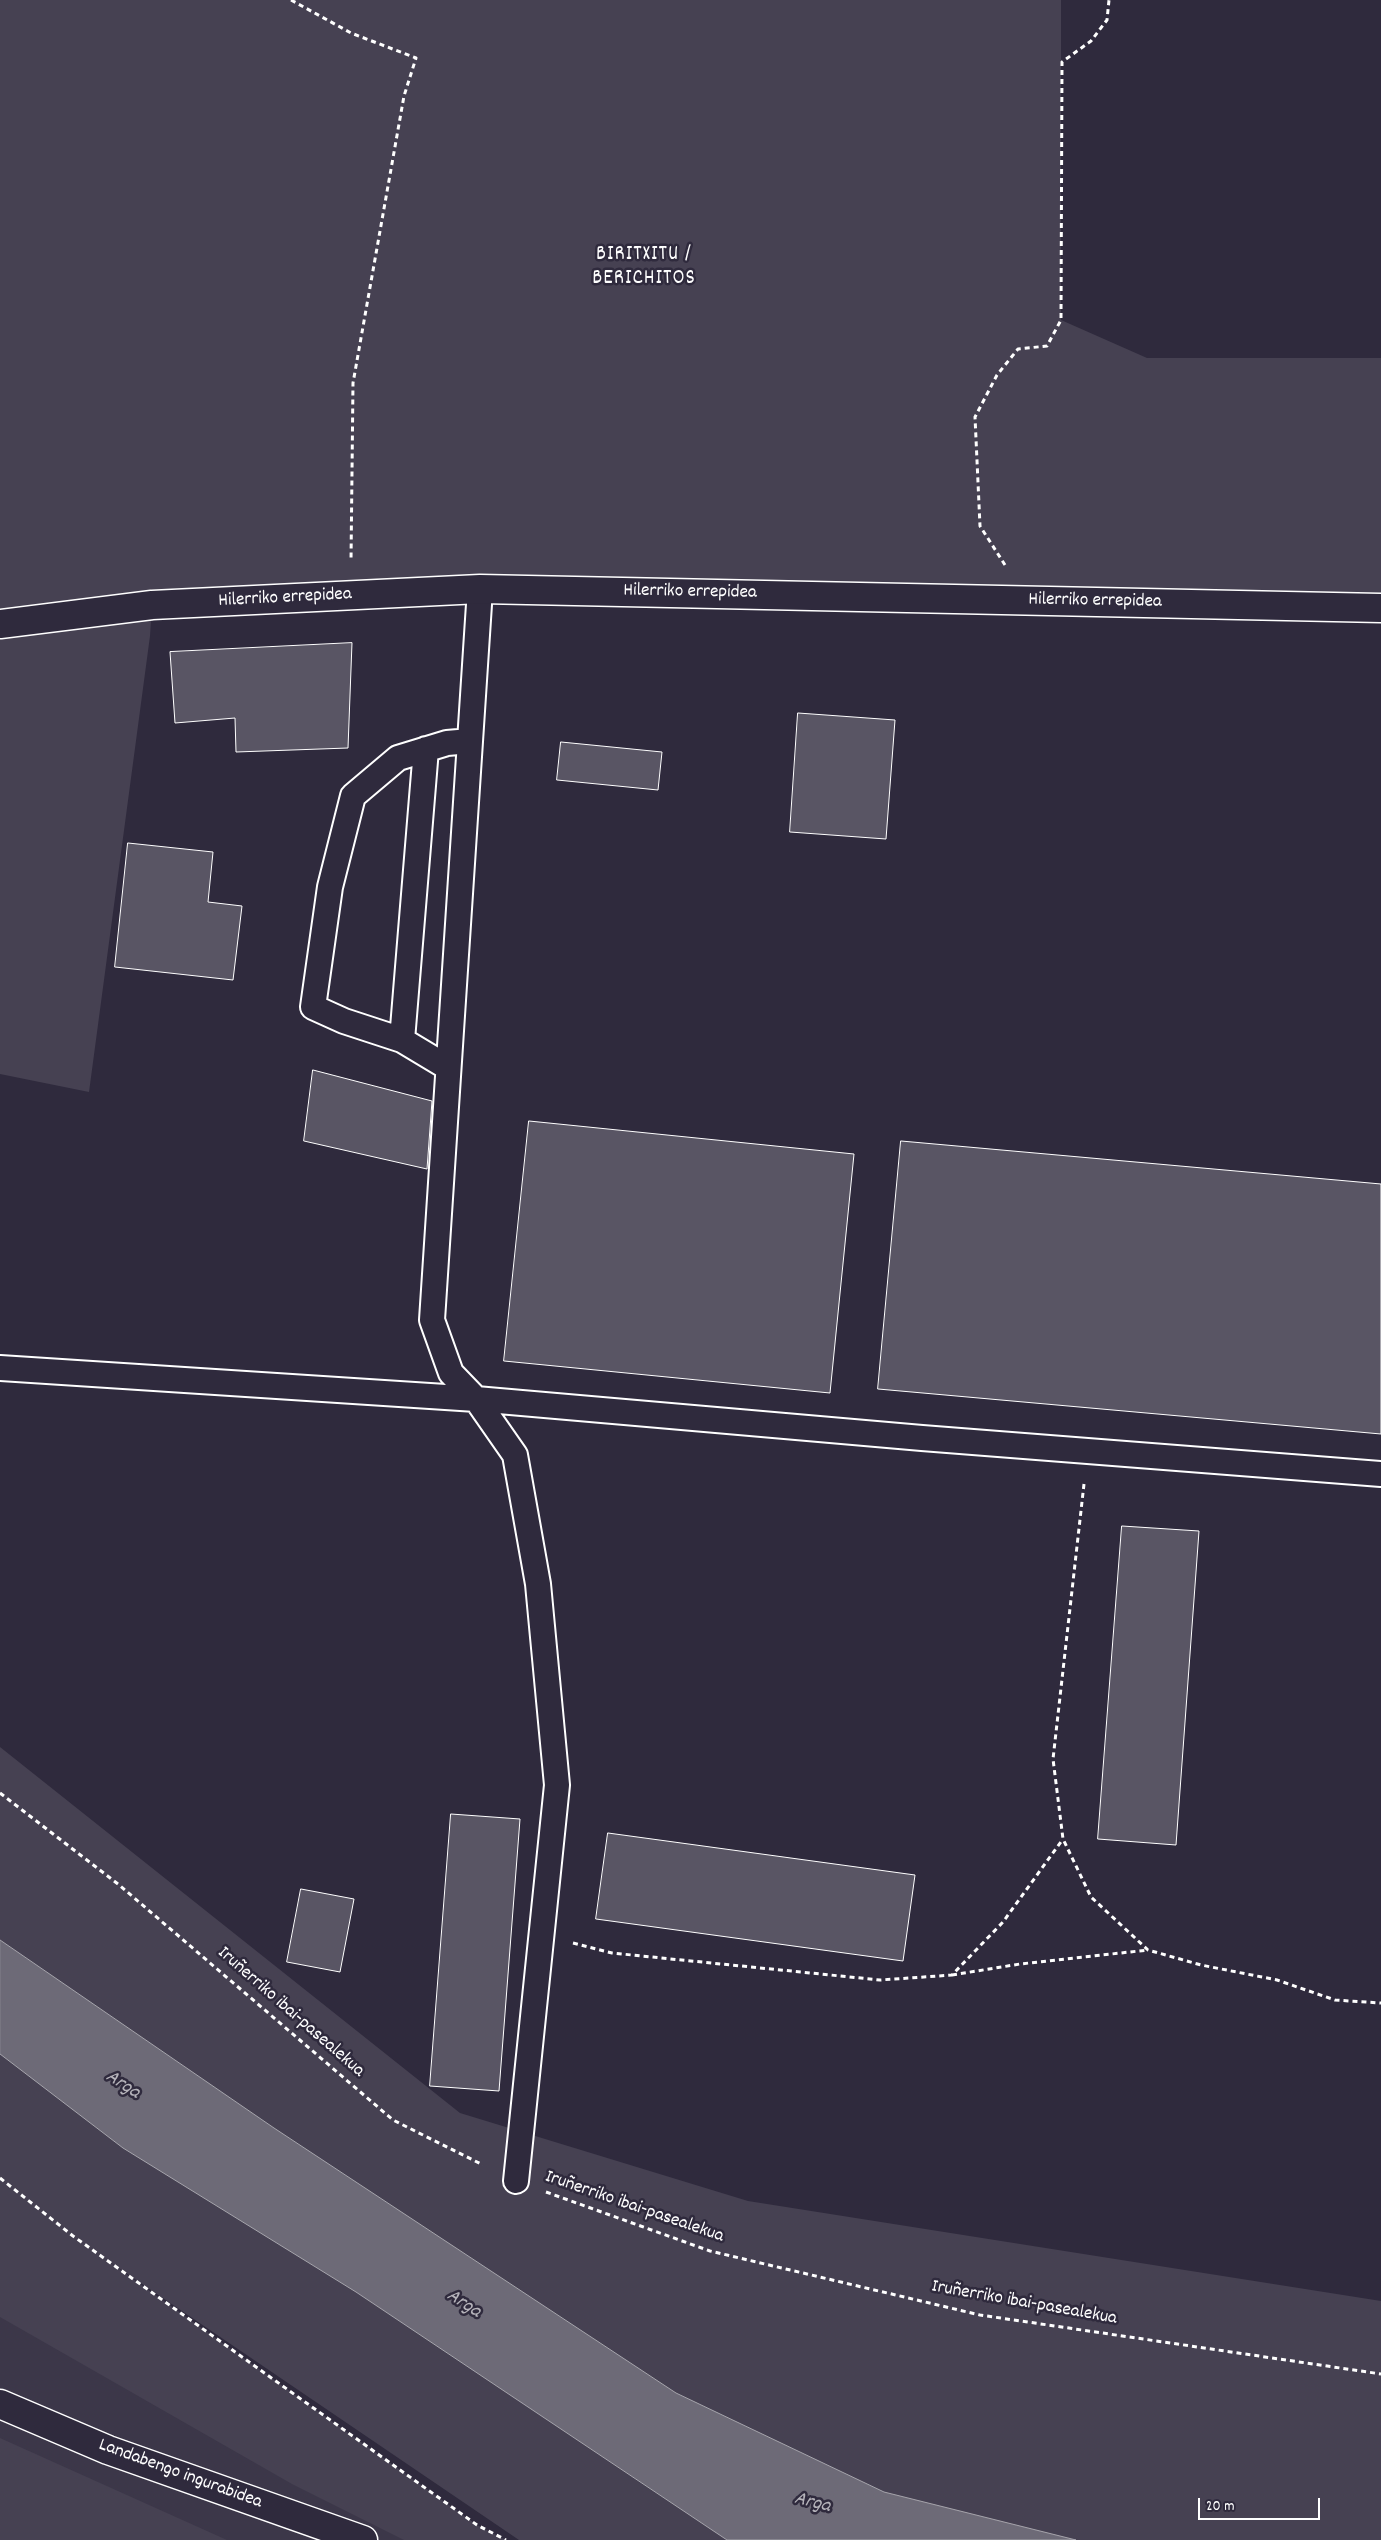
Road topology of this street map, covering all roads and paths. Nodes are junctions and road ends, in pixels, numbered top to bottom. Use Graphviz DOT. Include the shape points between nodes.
graph roads {
  1 [pos="291,0"];
  2 [pos="1109,0"];
  3 [pos="480,589"];
  4 [pos="369,595"];
  5 [pos="1020,601"];
  6 [pos="1381,608"];
  7 [pos="0,624"];
  8 [pos="470,741"];
  9 [pos="426,749"];
  10 [pos="402,1040"];
  11 [pos="447,1067"];
  12 [pos="0,1368"];
  13 [pos="476,1400"];
  14 [pos="1087,1451"];
  15 [pos="1381,1474"];
  16 [pos="0,1792"];
  17 [pos="1063,1839"];
  18 [pos="541,1935"];
  19 [pos="1148,1950"];
  20 [pos="952,1975"];
  21 [pos="1381,2004"];
  22 [pos="0,2178"];
  23 [pos="516,2181"];
  24 [pos="1381,2374"];
  25 [pos="0,2404"];
  26 [pos="363,2540"];
  27 [pos="506,2540"];
  1 -- 4 [label="path" via="351,33 416,58 404,96 353,383 351,561"];
  2 -- 5 [label="path" via="1106,20 1090,41 1062,62 1061,320 1047,346 1018,349 997,375 975,417 980,526 1004,563"];
  3 -- 4 [label="street, Hilerriko errepidea"];
  3 -- 5 [label="street, Hilerriko errepidea"];
  3 -- 8 [label="lane"];
  4 -- 7 [label="street, Hilerriko errepidea" via="152,605"];
  5 -- 6 [label="street, Hilerriko errepidea"];
  8 -- 9 [label="lane"];
  8 -- 11 [label="lane"];
  9 -- 10 [label="lane"];
  9 -- 10 [label="lane" via="398,758 353,796 330,887 313,1007"];
  10 -- 11 [label="lane"];
  11 -- 13 [label="lane" via="432,1320 451,1373"];
  12 -- 13 [label="lane"];
  13 -- 14 [label="lane"];
  13 -- 18 [label="lane" via="516,1454 538,1584 557,1785"];
  14 -- 15 [label="lane"];
  14 -- 17 [label="path" via="1053,1759"];
  16 -- 23 [label="path, Iruñerriko ibai-pasealekua" via="118,1884 393,2120"];
  17 -- 19 [label="path" via="1092,1897"];
  17 -- 20 [label="path" via="1003,1922"];
  18 -- 20 [label="path" via="612,1953 721,1965 880,1980"];
  18 -- 23 [label="lane"];
  19 -- 20 [label="path"];
  19 -- 21 [label="path" via="1201,1965 1277,1980 1335,2000"];
  22 -- 27 [label="path" via="81,2242 478,2525"];
  23 -- 24 [label="path, Iruñerriko ibai-pasealekua" via="710,2251 980,2314"];
  25 -- 26 [label="street, Landabengo ingurabidea" via="108,2450"];
}
